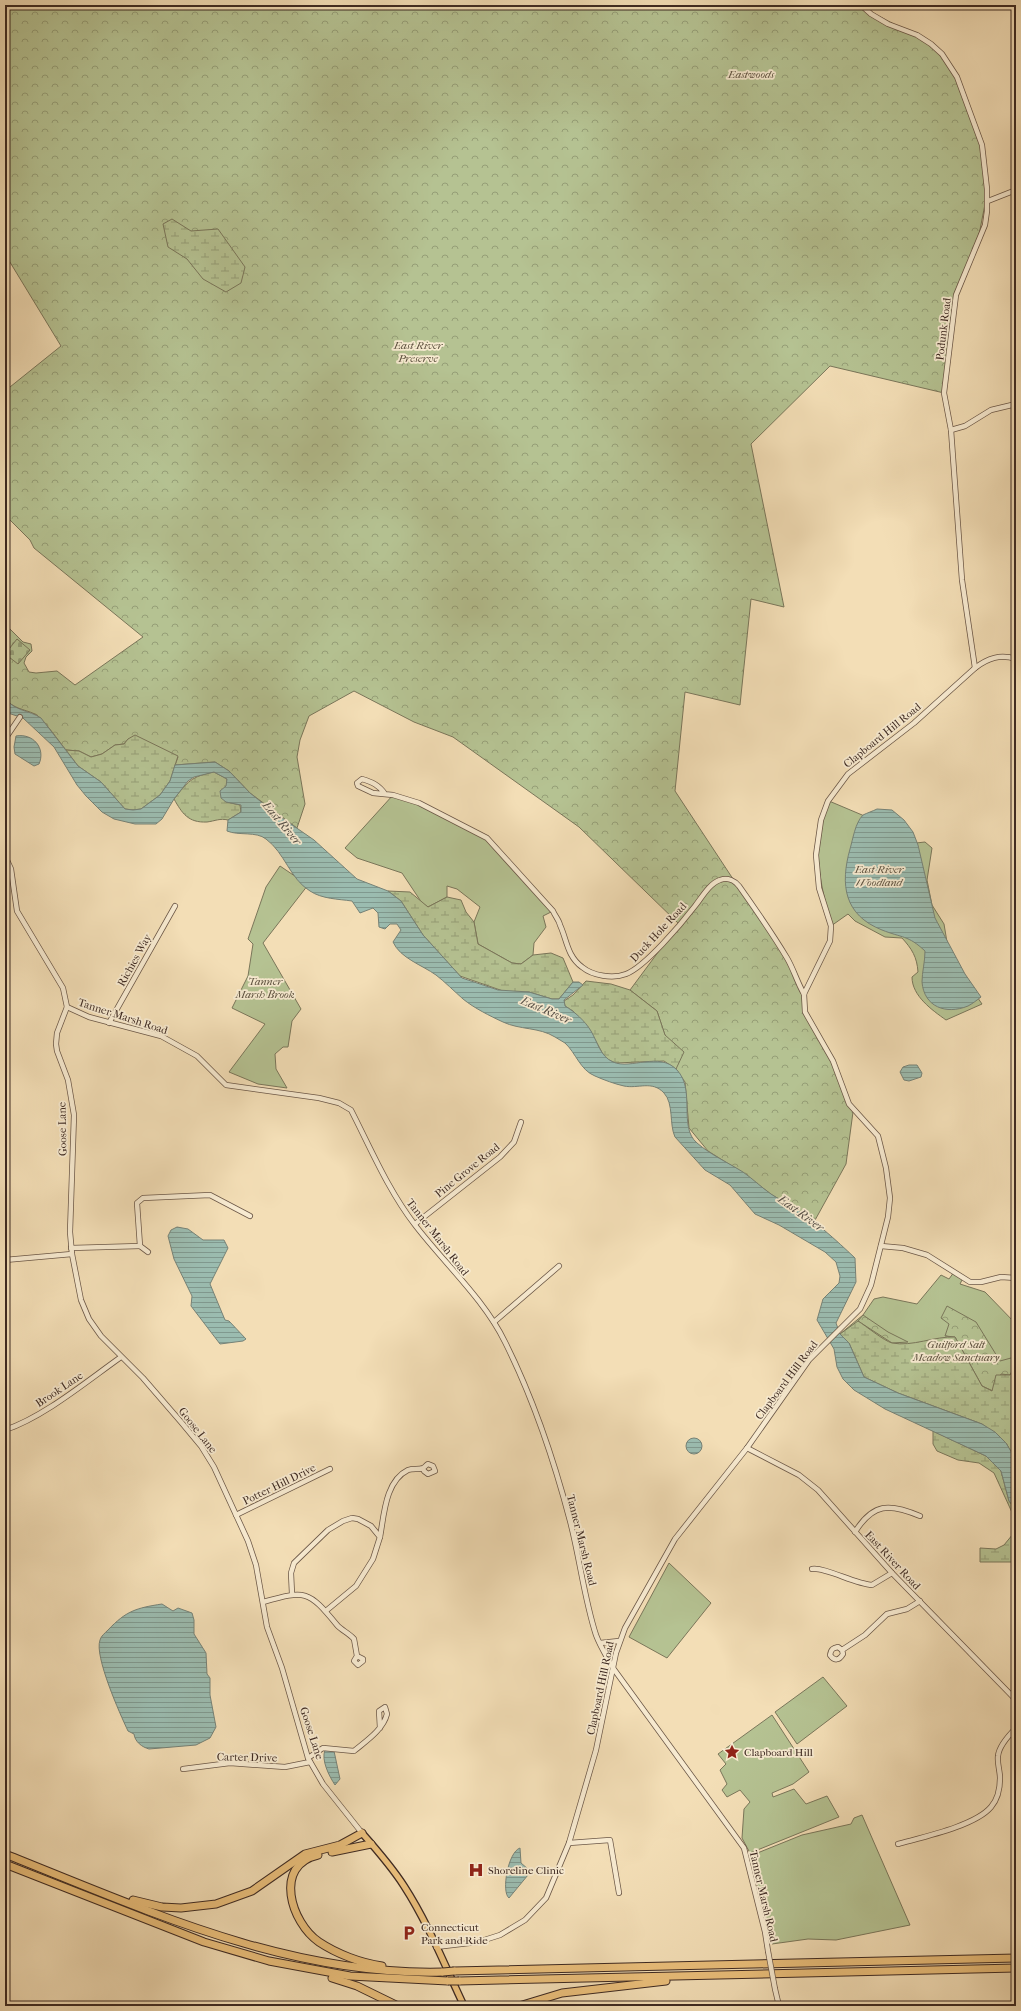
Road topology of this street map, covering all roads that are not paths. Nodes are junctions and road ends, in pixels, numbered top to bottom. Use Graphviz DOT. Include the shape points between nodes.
graph roads {
  1 [pos="861,5"];
  2 [pos="1016,190"];
  3 [pos="988,202"];
  4 [pos="1016,404"];
  5 [pos="951,430"];
  6 [pos="1016,659"];
  7 [pos="975,668"];
  8 [pos="20,717"];
  9 [pos="5,739"];
  10 [pos="385,794"];
  11 [pos="5,856"];
  12 [pos="175,906"];
  13 [pos="804,994"];
  14 [pos="67,1006"];
  15 [pos="109,1023"];
  16 [pos="521,1122"];
  17 [pos="250,1216"];
  18 [pos="414,1224"];
  19 [pos="140,1246"];
  20 [pos="881,1246"];
  21 [pos="71,1248"];
  22 [pos="148,1252"];
  23 [pos="72,1254"];
  24 [pos="5,1260"];
  25 [pos="559,1266"];
  26 [pos="1016,1278"];
  27 [pos="494,1322"];
  28 [pos="121,1357"];
  29 [pos="5,1430"];
  30 [pos="746,1448"];
  31 [pos="424,1468"];
  32 [pos="330,1469"];
  33 [pos="236,1515"];
  34 [pos="920,1516"];
  35 [pos="855,1532"];
  36 [pos="380,1537"];
  37 [pos="812,1569"];
  38 [pos="892,1573"];
  39 [pos="292,1594"];
  40 [pos="920,1601"];
  41 [pos="263,1602"];
  42 [pos="327,1610"];
  43 [pos="619,1641"];
  44 [pos="600,1643"];
  45 [pos="842,1650"];
  46 [pos="357,1656"];
  47 [pos="613,1668"];
  48 [pos="1016,1700"];
  49 [pos="380,1728"];
  50 [pos="1016,1728"];
  51 [pos="309,1760"];
  52 [pos="183,1769"];
  53 [pos="362,1834"];
  54 [pos="569,1843"];
  55 [pos="372,1844"];
  56 [pos="898,1844"];
  57 [pos="5,1854"];
  58 [pos="5,1864"];
  59 [pos="81,1884"];
  60 [pos="618,1893"];
  61 [pos="436,1947"];
  62 [pos="1016,1958"];
  63 [pos="296,1967"];
  64 [pos="1016,1968"];
  65 [pos="436,1972"];
  66 [pos="758,1974"];
  67 [pos="398,2006"];
  68 [pos="464,2006"];
  69 [pos="519,2006"];
  70 [pos="779,2006"];
  1 -- 3 [label="street, Podunk Road" via="888,24 917,35 931,44 942,54 957,77 982,145"];
  2 -- 3 [label="street"];
  3 -- 5 [label="street, Podunk Road" via="984,225 956,295 944,393"];
  4 -- 5 [label="street" via="991,410 965,426"];
  5 -- 7 [label="street, Podunk Road" via="962,580"];
  6 -- 7 [label="street, Clapboard Hill Road" via="1008,656 994,657 983,661"];
  7 -- 13 [label="street, Clapboard Hill Road" via="914,723 848,774 828,801 818,832 816,873 818,888 831,926 830,941"];
  8 -- 9 [label="street"];
  10 -- 10 [label="street, Duck Hole Road" via="363,790 357,783 362,779 367,780 380,786"];
  10 -- 13 [label="street, Duck Hole Road" via="419,803 486,838 553,911 561,925 564,940 582,968 593,973 615,976 635,970 712,885 721,879 728,879 739,886 768,927 788,959"];
  11 -- 14 [label="street" via="12,869 17,911 63,988"];
  12 -- 15 [label="street, Richies Way"];
  13 -- 20 [label="street, Clapboard Hill Road" via="805,1012 833,1061 849,1104 873,1130 880,1142 890,1198"];
  14 -- 15 [label="street, Tanner Marsh Road"];
  14 -- 21 [label="street, Goose Lane" via="57,1033 56,1044 68,1080 74,1115 69,1210"];
  15 -- 18 [label="street, Tanner Marsh Road" via="161,1036 197,1056 226,1085 339,1102 351,1110 386,1180"];
  16 -- 18 [label="street, Pine Grove Road" via="514,1142 500,1157"];
  17 -- 19 [label="street" via="210,1195 143,1198 137,1203"];
  18 -- 27 [label="street, Tanner Marsh Road"];
  19 -- 21 [label="street"];
  19 -- 22 [label="street"];
  20 -- 26 [label="street" via="903,1248 927,1255 970,1282 1001,1277"];
  20 -- 30 [label="street, Clapboard Hill Road" via="871,1285 860,1309 825,1342 801,1370"];
  21 -- 23 [label="street, Goose Lane"];
  23 -- 24 [label="street"];
  23 -- 28 [label="street, Goose Lane" via="81,1300 89,1319"];
  25 -- 27 [label="street"];
  27 -- 44 [label="street, Tanner Marsh Road" via="537,1417 555,1470 571,1523 593,1623"];
  28 -- 29 [label="street, Brook Lane" via="17,1427"];
  28 -- 33 [label="street, Goose Lane" via="143,1378 201,1446 214,1467"];
  30 -- 35 [label="street, East River Road" via="809,1482"];
  30 -- 43 [label="street, Clapboard Hill Road" via="672,1545"];
  31 -- 36 [label="street" via="403,1473 392,1487"];
  32 -- 33 [label="street, Potter Hill Drive"];
  33 -- 41 [label="street, Goose Lane" via="254,1559"];
  34 -- 35 [label="street" via="880,1508 863,1519"];
  35 -- 38 [label="street, East River Road"];
  36 -- 39 [label="street" via="371,1526 358,1518 328,1530 294,1563 291,1573"];
  36 -- 42 [label="street" via="373,1559 356,1586"];
  37 -- 38 [label="street" via="872,1585"];
  38 -- 40 [label="street, East River Road"];
  39 -- 41 [label="street"];
  39 -- 42 [label="street" via="305,1594"];
  40 -- 45 [label="street" via="907,1609 887,1614 865,1635"];
  40 -- 48 [label="street, East River Road"];
  41 -- 51 [label="street, Goose Lane" via="267,1627"];
  42 -- 46 [label="street" via="338,1626 354,1639"];
  43 -- 44 [label="street"];
  43 -- 47 [label="street, Clapboard Hill Road"];
  44 -- 47 [label="street, Tanner Marsh Road"];
  47 -- 54 [label="street, Clapboard Hill Road" via="596,1750"];
  47 -- 70 [label="street, Tanner Marsh Road, bridge" via="744,1848 765,1932"];
  49 -- 51 [label="street, Carter Drive" via="354,1751 323,1748"];
  50 -- 56 [label="street" via="998,1756 1000,1784 992,1806 980,1817"];
  51 -- 52 [label="street, Carter Drive" via="285,1767 230,1763"];
  51 -- 53 [label="street, Goose Lane" via="323,1784"];
  53 -- 55 [label="main road, Goose Lane"];
  53 -- 59 [label="highway" via="340,1845 305,1854 252,1891 216,1904 181,1908 162,1906"];
  54 -- 60 [label="street" via="610,1840"];
  54 -- 61 [label="street, Clapboard Hill Road" via="546,1898 525,1920 487,1940"];
  55 -- 61 [label="main road, Goose Lane" via="404,1885"];
  55 -- 65 [label="highway" via="316,1855 305,1860 296,1869 291,1892 299,1919 319,1942 355,1959 380,1966"];
  57 -- 59 [label="highway"];
  58 -- 63 [label="highway" via="204,1942"];
  59 -- 65 [label="highway" via="202,1931 252,1947 332,1964"];
  61 -- 68 [label="main road, Goose Lane"];
  62 -- 65 [label="highway, bridge"];
  63 -- 66 [label="highway, bridge" via="350,1976 448,1982"];
  63 -- 67 [label="highway" via="348,1982"];
  64 -- 66 [label="highway"];
  66 -- 69 [label="highway" via="665,1981 562,1993"];
}
